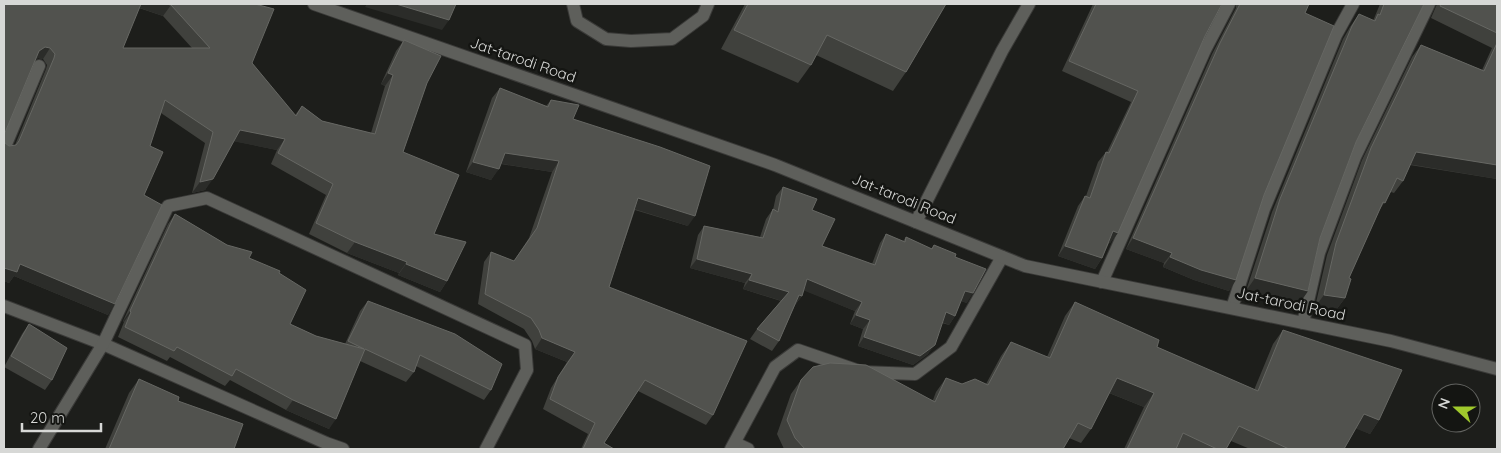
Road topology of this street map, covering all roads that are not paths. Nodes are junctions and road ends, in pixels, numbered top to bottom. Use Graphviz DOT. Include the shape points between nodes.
graph roads {
  1 [pos="314,4"];
  2 [pos="573,4"];
  3 [pos="708,4"];
  4 [pos="1029,4"];
  5 [pos="1229,4"];
  6 [pos="1353,4"];
  7 [pos="1430,4"];
  8 [pos="40,66"];
  9 [pos="4,149"];
  10 [pos="916,222"];
  11 [pos="1002,257"];
  12 [pos="1102,282"];
  13 [pos="4,306"];
  14 [pos="1232,308"];
  15 [pos="1303,323"];
  16 [pos="103,344"];
  17 [pos="1497,369"];
  18 [pos="733,446"];
  19 [pos="40,449"];
  20 [pos="343,449"];
  21 [pos="486,449"];
  22 [pos="748,449"];
  1 -- 10 [label="street, Jat-tarodi Road" via="775,165"];
  2 -- 3 [label="street" via="577,22 606,39 630,41 672,39 702,16"];
  4 -- 10 [label="street"];
  5 -- 12 [label="street" via="1205,50"];
  6 -- 14 [label="street" via="1336,36 1264,209"];
  7 -- 15 [label="street" via="1355,156 1319,253"];
  8 -- 9 [label="street"];
  10 -- 11 [label="street, Jat-tarodi Road"];
  11 -- 12 [label="street, Jat-tarodi Road" via="1025,266"];
  11 -- 18 [label="street" via="951,347 915,374 862,372 798,350 775,367"];
  12 -- 14 [label="street, Jat-tarodi Road"];
  13 -- 16 [label="street"];
  14 -- 15 [label="street, Jat-tarodi Road"];
  15 -- 17 [label="street, Jat-tarodi Road" via="1391,341"];
  16 -- 19 [label="street"];
  16 -- 20 [label="street"];
  16 -- 21 [label="street" via="168,206 207,198 525,345 528,370"];
  18 -- 22 [label="street"];
}
